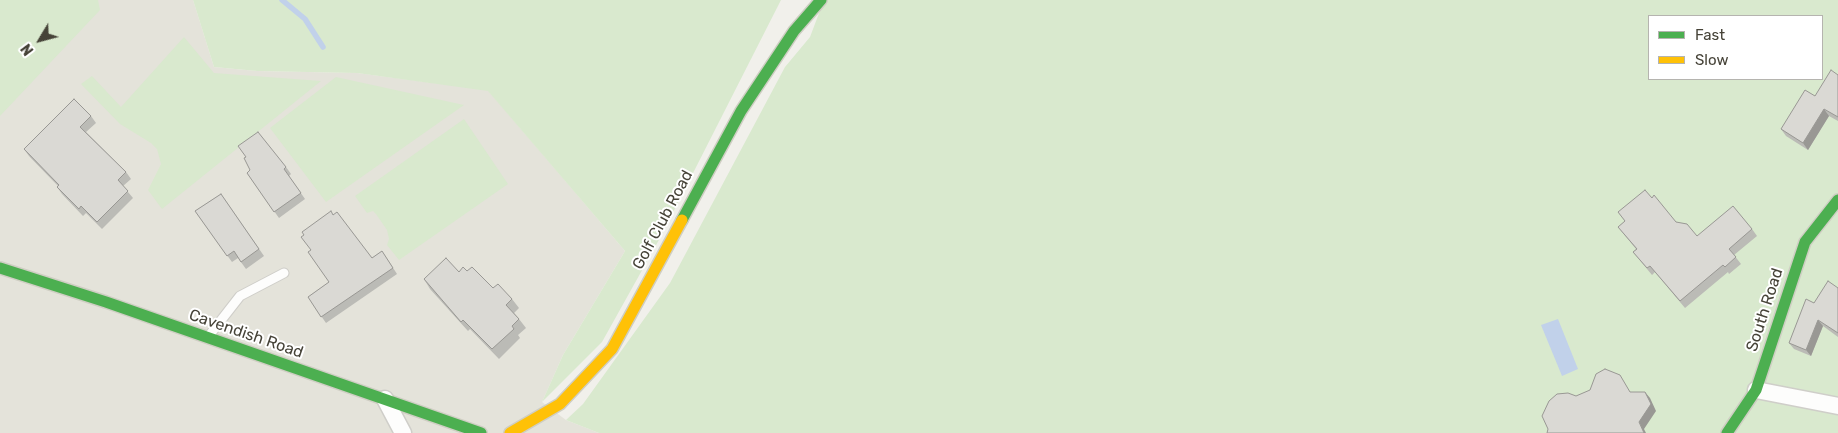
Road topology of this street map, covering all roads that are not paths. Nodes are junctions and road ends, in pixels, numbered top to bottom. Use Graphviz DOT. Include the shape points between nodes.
graph roads {
  1 [pos="821,0"];
  2 [pos="1838,200"];
  3 [pos="0,268"];
  4 [pos="284,273"];
  5 [pos="208,338"];
  6 [pos="1756,390"];
  7 [pos="385,399"];
  8 [pos="1838,406"];
  9 [pos="403,433"];
  10 [pos="481,433"];
  11 [pos="510,433"];
  12 [pos="1727,433"];
  1 -- 11 [label="street, Golf Club Road" via="794,31 741,111 612,349 560,404"];
  2 -- 6 [label="street, South Road" via="1805,242"];
  3 -- 5 [label="street, Cavendish Road"];
  4 -- 5 [label="lane" via="240,296"];
  5 -- 7 [label="street, Cavendish Road"];
  6 -- 8 [label="street"];
  6 -- 12 [label="street, South Road"];
  7 -- 9 [label="street"];
  7 -- 10 [label="street, Cavendish Road"];
}
